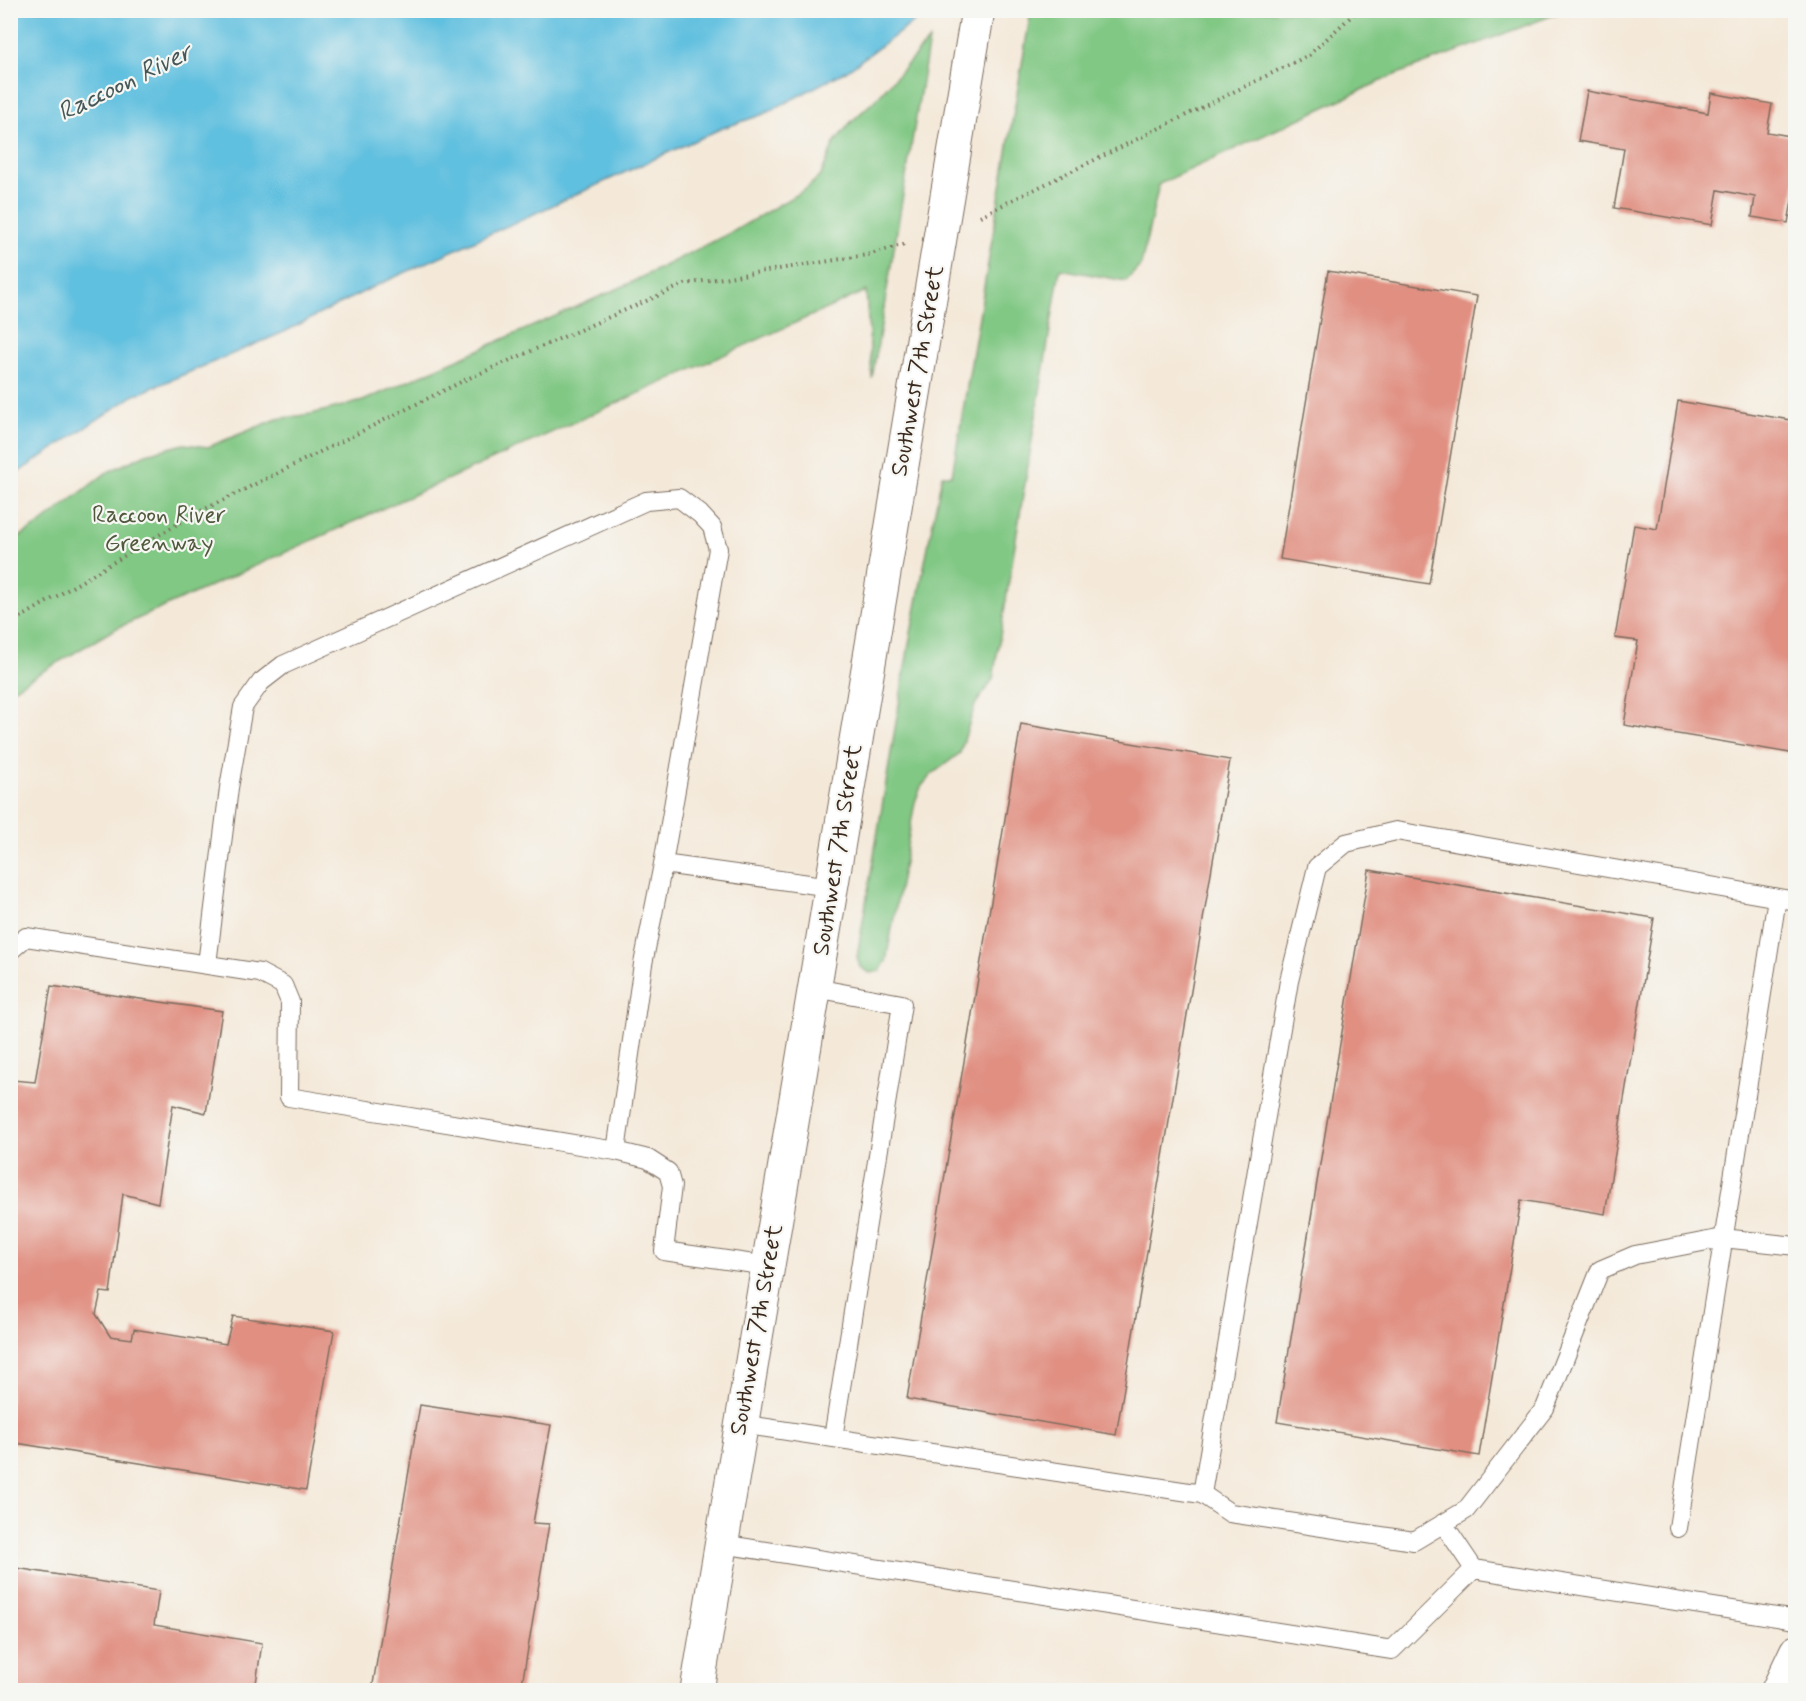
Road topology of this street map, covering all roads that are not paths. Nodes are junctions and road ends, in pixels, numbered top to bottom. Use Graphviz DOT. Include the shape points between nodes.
graph roads {
  1 [pos="978,10"];
  2 [pos="663,864"];
  3 [pos="831,887"];
  4 [pos="1786,900"];
  5 [pos="10,951"];
  6 [pos="207,964"];
  7 [pos="815,988"];
  8 [pos="616,1151"];
  9 [pos="1723,1238"];
  10 [pos="1796,1246"];
  11 [pos="768,1266"];
  12 [pos="741,1424"];
  13 [pos="833,1438"];
  14 [pos="1202,1494"];
  15 [pos="1443,1523"];
  16 [pos="1678,1528"];
  17 [pos="722,1544"];
  18 [pos="1474,1569"];
  19 [pos="1796,1620"];
  20 [pos="1796,1652"];
  21 [pos="697,1690"];
  22 [pos="1778,1690"];
  1 -- 3 [label="main road, Southwest 7th Street, bridge"];
  2 -- 3 [label="lane"];
  2 -- 6 [label="lane" via="718,549 712,527 679,498 646,501 283,665 261,682 243,707"];
  2 -- 8 [label="lane" via="643,964"];
  3 -- 7 [label="main road, Southwest 7th Street"];
  4 -- 9 [label="lane"];
  4 -- 14 [label="lane" via="1396,831 1346,843 1317,867 1289,981"];
  5 -- 6 [label="lane" via="26,937"];
  6 -- 8 [label="lane" via="260,973 283,985 290,1002 288,1097"];
  7 -- 11 [label="main road, Southwest 7th Street"];
  7 -- 13 [label="lane" via="902,1004"];
  8 -- 11 [label="lane" via="648,1159 668,1172 672,1186 664,1251"];
  9 -- 10 [label="lane"];
  9 -- 15 [label="lane" via="1635,1255 1600,1270 1545,1408 1466,1510"];
  9 -- 16 [label="lane"];
  11 -- 12 [label="main road, Southwest 7th Street"];
  12 -- 13 [label="lane"];
  12 -- 17 [label="main road, Southwest 7th Street"];
  13 -- 14 [label="lane"];
  14 -- 15 [label="lane" via="1230,1513 1414,1540"];
  15 -- 18 [label="lane"];
  17 -- 18 [label="lane" via="1392,1650"];
  17 -- 21 [label="main road, Southwest 7th Street"];
  18 -- 19 [label="lane"];
  20 -- 22 [label="main road"];
}
